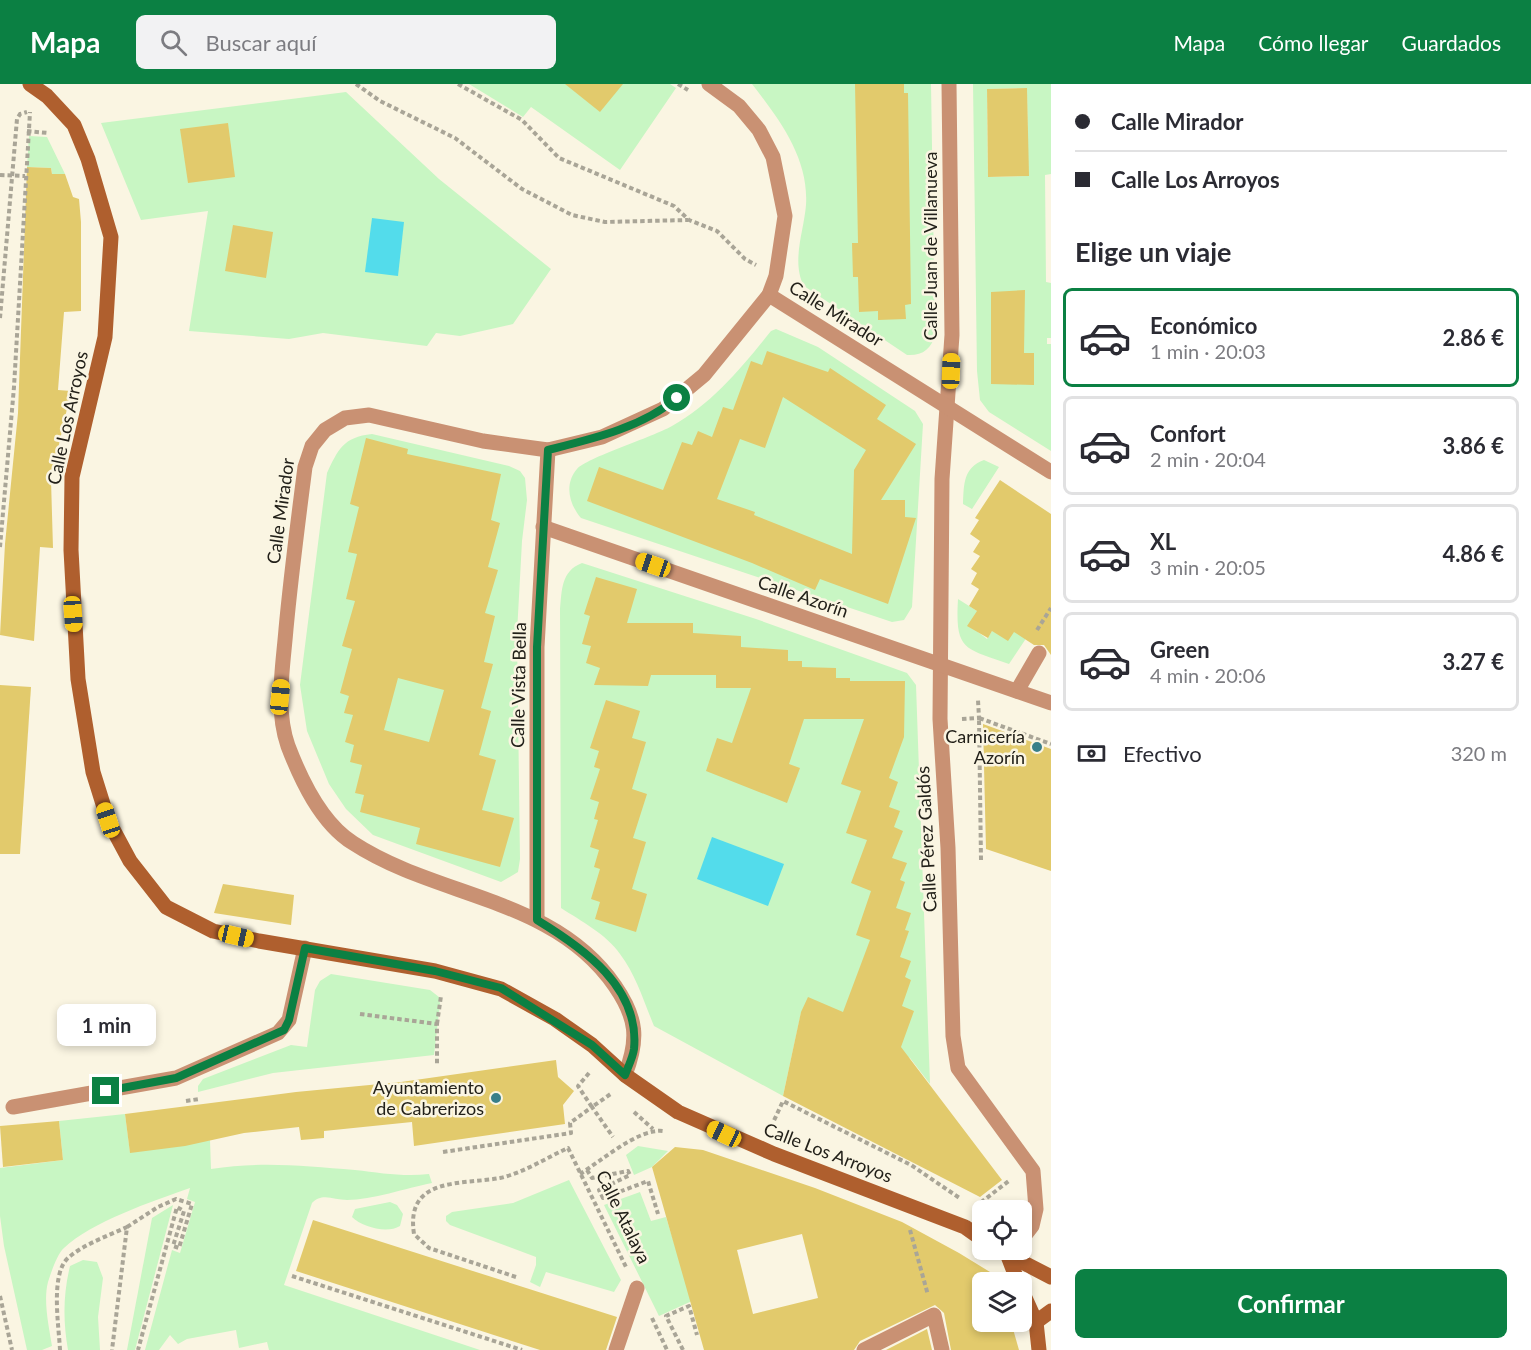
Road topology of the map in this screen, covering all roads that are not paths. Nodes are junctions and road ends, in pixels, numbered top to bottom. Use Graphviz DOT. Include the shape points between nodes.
graph roads {
  1 [pos="30,84"];
  2 [pos="709,84"];
  3 [pos="949,84"];
  4 [pos="769,295"];
  5 [pos="949,407"];
  6 [pos="548,450"];
  7 [pos="1051,472"];
  8 [pos="543,527"];
  9 [pos="1039,653"];
  10 [pos="940,666"];
  11 [pos="1017,691"];
  12 [pos="1051,703"];
  13 [pos="537,920"];
  14 [pos="305,948"];
  15 [pos="625,1075"];
  16 [pos="13,1107"];
  17 [pos="1032,1226"];
  18 [pos="972,1232"];
  19 [pos="1021,1260"];
  20 [pos="1051,1277"];
  21 [pos="636,1288"];
  22 [pos="1051,1311"];
  23 [pos="1032,1313"];
  24 [pos="1036,1322"];
  25 [pos="616,1350"];
  26 [pos="864,1350"];
  27 [pos="942,1350"];
  28 [pos="1039,1350"];
  1 -- 14 [label="street, Calle Los Arroyos" via="74,125 111,237 105,337 72,477 70,505 78,679 93,772 108,820 130,861 166,907 213,931"];
  2 -- 4 [label="street" via="740,106 773,157 785,216 776,276"];
  3 -- 5 [label="street, Calle Juan de Villanueva"];
  4 -- 5 [label="street, Calle Mirador"];
  4 -- 6 [label="street, Calle Mirador" via="704,375 663,409 602,436"];
  5 -- 7 [label="street, Calle Mirador"];
  5 -- 10 [label="street, Calle Pérez Galdós" via="942,479"];
  6 -- 8 [label="street, Calle Vista Bella"];
  6 -- 13 [label="street, Calle Mirador" via="483,441 369,415 345,418 325,430 312,446 305,467 280,697 288,744 308,788 325,817 351,842 389,864 493,899"];
  8 -- 10 [label="street, Calle Azorín"];
  8 -- 13 [label="street, Calle Vista Bella" via="537,647"];
  9 -- 11 [label="street"];
  10 -- 11 [label="street, Calle Azorín"];
  10 -- 17 [label="street, Calle Pérez Galdós" via="953,1036 958,1068 1033,1171 1036,1209"];
  11 -- 12 [label="street, Calle Azorín"];
  13 -- 15 [label="street, Calle Mirador" via="603,968 628,1005 634,1024 634,1051"];
  14 -- 15 [label="street, Calle Los Arroyos" via="435,971 501,988 592,1045"];
  14 -- 16 [label="street" via="284,1030 176,1078"];
  15 -- 18 [label="street, Calle Los Arroyos" via="678,1112 724,1134"];
  19 -- 20 [label="street"];
  21 -- 25 [label="street, Calle Atalaya"];
  22 -- 24 [label="street"];
  23 -- 24 [label="street"];
  24 -- 28 [label="street"];
  26 -- 27 [label="street" via="934,1316"];
}
